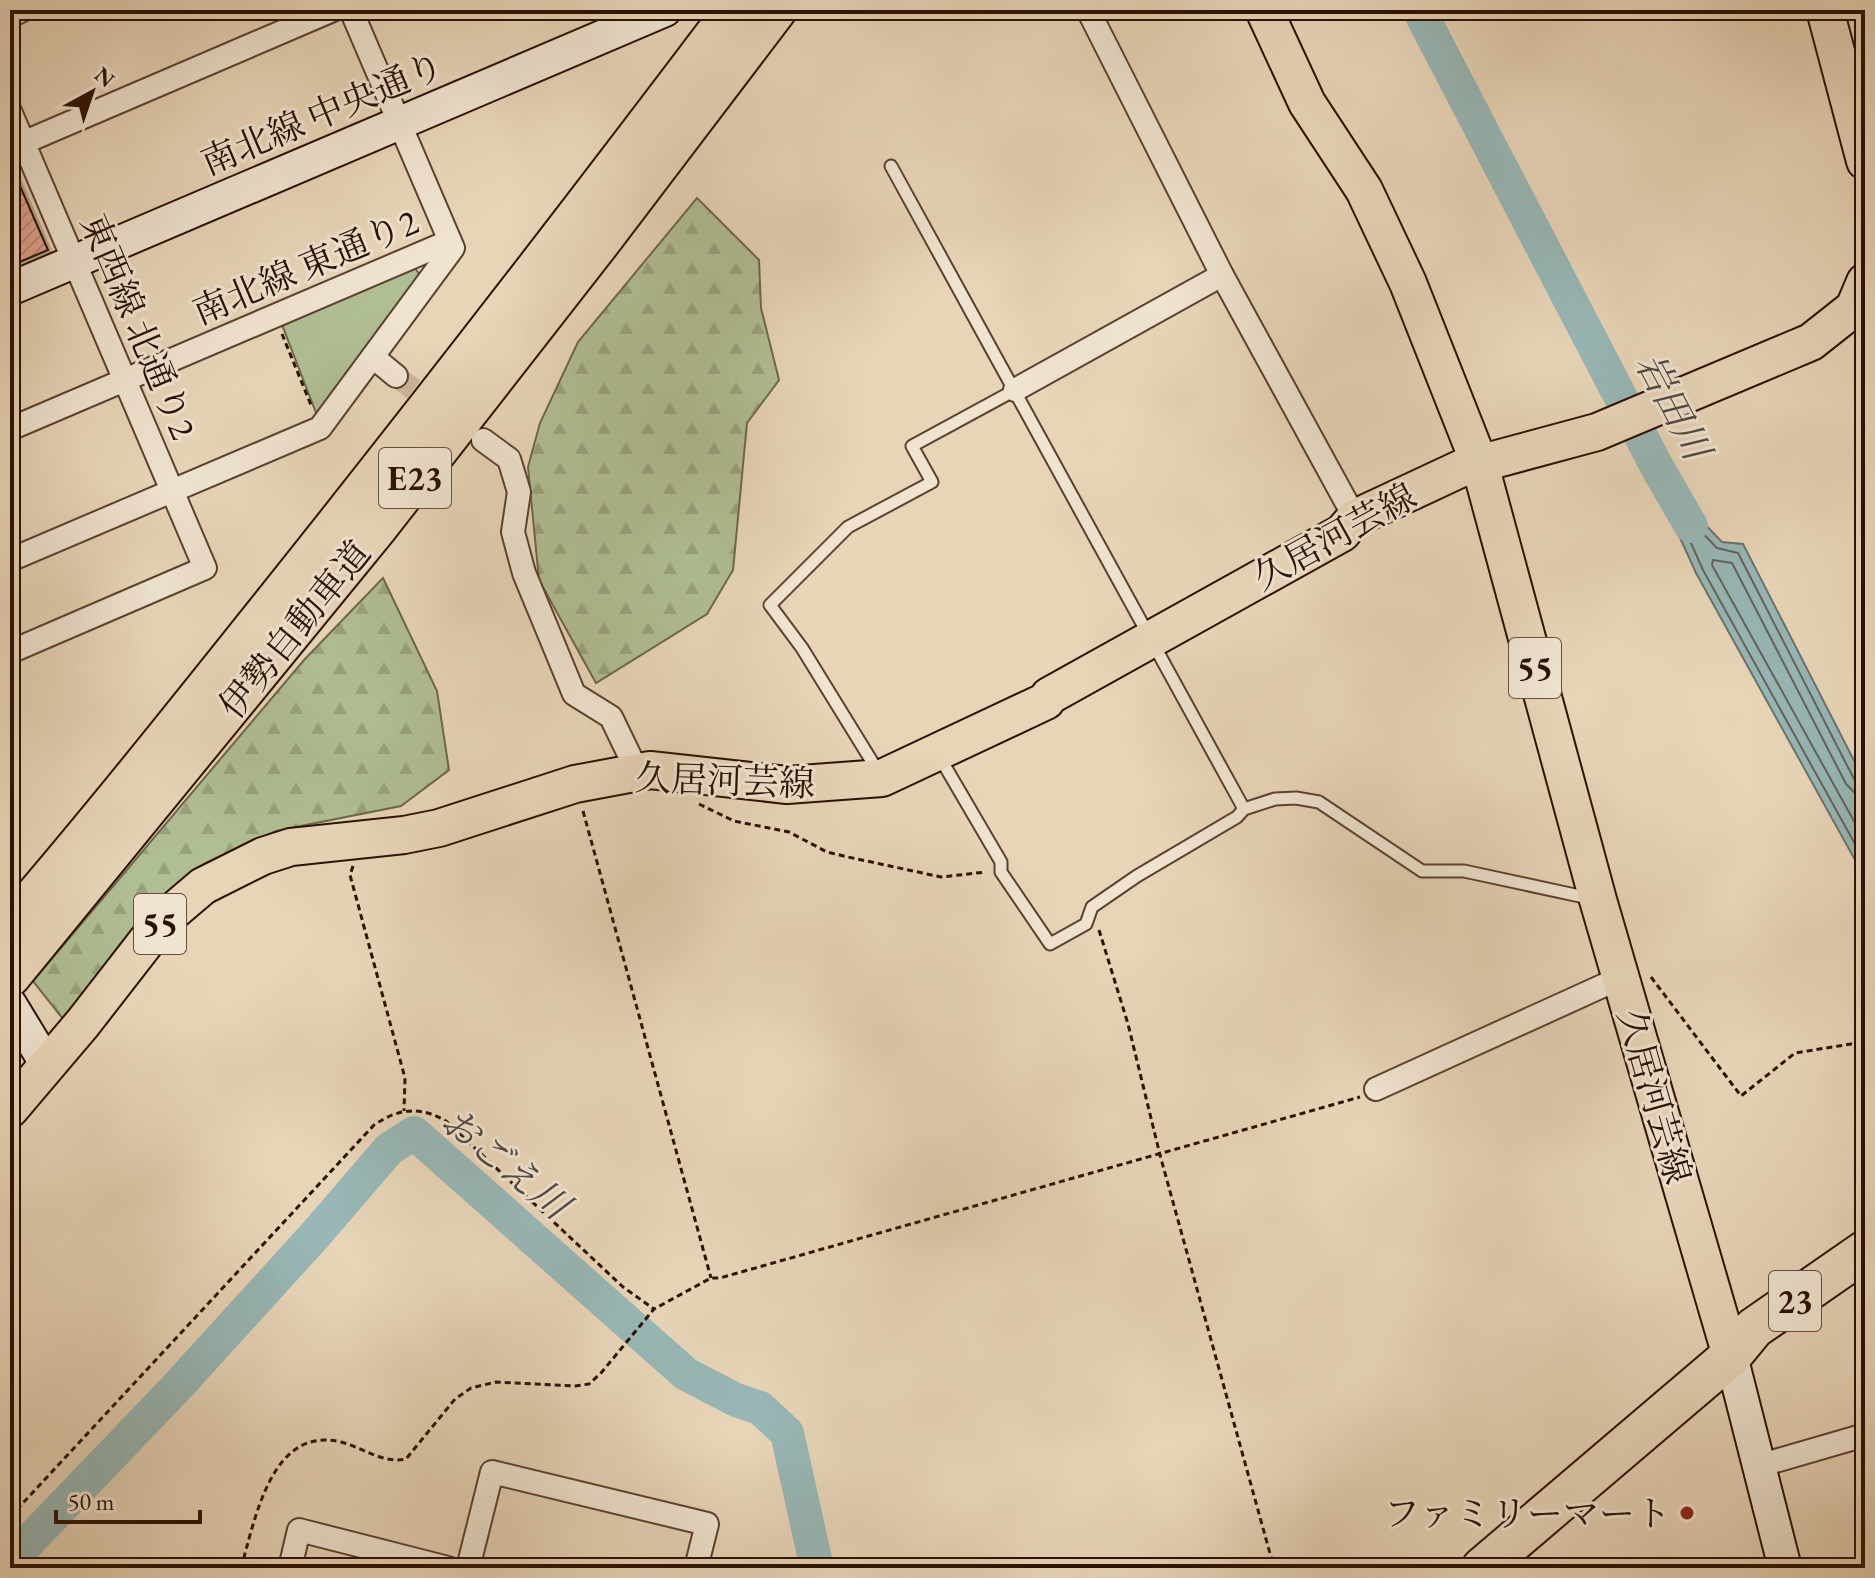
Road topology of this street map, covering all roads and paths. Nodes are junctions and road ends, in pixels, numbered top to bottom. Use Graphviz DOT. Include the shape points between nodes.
graph roads {
  1 [pos="23,10"];
  2 [pos="333,10"];
  3 [pos="351,10"];
  4 [pos="665,10"];
  5 [pos="734,10"];
  6 [pos="776,10"];
  7 [pos="1088,10"];
  8 [pos="1264,10"];
  9 [pos="1825,10"];
  10 [pos="10,16"];
  11 [pos="617,19"];
  12 [pos="10,111"];
  13 [pos="400,123"];
  14 [pos="17,145"];
  15 [pos="1865,161"];
  16 [pos="891,166"];
  17 [pos="450,241"];
  18 [pos="74,262"];
  19 [pos="1222,275"];
  20 [pos="10,289"];
  21 [pos="1863,292"];
  22 [pos="275,315"];
  23 [pos="373,357"];
  24 [pos="396,376"];
  25 [pos="124,380"];
  26 [pos="1015,390"];
  27 [pos="320,428"];
  28 [pos="10,429"];
  29 [pos="483,440"];
  30 [pos="1480,465"];
  31 [pos="172,491"];
  32 [pos="1355,518"];
  33 [pos="10,560"];
  34 [pos="1150,639"];
  35 [pos="10,652"];
  36 [pos="937,752"];
  37 [pos="638,773"];
  38 [pos="882,778"];
  39 [pos="691,800"];
  40 [pos="581,804"];
  41 [pos="1244,809"];
  42 [pos="365,863"];
  43 [pos="346,864"];
  44 [pos="353,866"];
  45 [pos="1001,872"];
  46 [pos="1598,900"];
  47 [pos="1092,907"];
  48 [pos="24,926"];
  49 [pos="1633,974"];
  50 [pos="10,976"];
  51 [pos="10,1004"];
  52 [pos="1865,1050"];
  53 [pos="47,1065"];
  54 [pos="1376,1089"];
  55 [pos="10,1109"];
  56 [pos="404,1111"];
  57 [pos="1160,1155"];
  58 [pos="1865,1251"];
  59 [pos="711,1278"];
  60 [pos="654,1309"];
  61 [pos="1731,1356"];
  62 [pos="1865,1435"];
  63 [pos="1758,1466"];
  64 [pos="10,1517"];
  65 [pos="241,1568"];
  66 [pos="290,1568"];
  67 [pos="448,1568"];
  68 [pos="468,1568"];
  69 [pos="696,1568"];
  70 [pos="1274,1568"];
  71 [pos="1482,1568"];
  72 [pos="1785,1568"];
  1 -- 10 [label="street"];
  2 -- 14 [label="street"];
  3 -- 13 [label="street"];
  4 -- 11 [label="street, 南北線 中央通り"];
  5 -- 48 [label="highway, 伊勢自動車道 / E23"];
  6 -- 48 [label="highway, 伊勢自動車道 / E23" via="378,526"];
  7 -- 19 [label="street"];
  8 -- 30 [label="main road, 久居河芸線 / 55" via="1307,103 1364,190 1408,283"];
  9 -- 15 [label="main road"];
  11 -- 13 [label="street, 南北線 中央通り"];
  12 -- 14 [label="street, 東西線 北通り2"];
  13 -- 17 [label="street"];
  13 -- 18 [label="street, 南北線 中央通り"];
  14 -- 18 [label="street, 東西線 北通り2"];
  16 -- 26 [label="lane"];
  17 -- 22 [label="street, 南北線 東通り2"];
  17 -- 23 [label="street" via="453,248"];
  18 -- 20 [label="street, 南北線 中央通り"];
  18 -- 25 [label="street, 東西線 北通り2"];
  19 -- 26 [label="street"];
  19 -- 32 [label="street"];
  21 -- 30 [label="main road, 久居河芸線 / 55" via="1846,316 1811,342 1597,432"];
  22 -- 25 [label="street, 南北線 東通り2"];
  22 -- 27 [label="path"];
  23 -- 24 [label="street"];
  23 -- 27 [label="street"];
  25 -- 28 [label="street, 南北線 東通り2"];
  25 -- 31 [label="street, 東西線 北通り2"];
  26 -- 34 [label="lane"];
  26 -- 38 [label="lane" via="912,446 932,482 848,527 770,605"];
  27 -- 31 [label="street"];
  29 -- 37 [label="street" via="509,459 519,492 513,532 524,573 574,694 611,717"];
  30 -- 32 [label="main road, 久居河芸線 / 55" via="1460,469"];
  30 -- 46 [label="main road, 久居河芸線 / 55"];
  31 -- 33 [label="street"];
  31 -- 35 [label="street, 東西線 北通り2" via="205,568"];
  32 -- 34 [label="main road, 久居河芸線 / 55" via="1342,533"];
  34 -- 36 [label="main road, 久居河芸線 / 55" via="1046,701"];
  34 -- 41 [label="lane"];
  36 -- 38 [label="main road, 久居河芸線 / 55"];
  36 -- 45 [label="lane" via="1001,862"];
  37 -- 38 [label="main road, 久居河芸線 / 55" via="787,785"];
  37 -- 53 [label="main road, 久居河芸線 / 55" via="575,784 439,828 291,847 222,875 163,920"];
  39 -- 45 [label="path" via="734,821 789,832 848,857 941,877"];
  40 -- 59 [label="path"];
  41 -- 46 [label="lane" via="1275,799 1319,802 1422,871 1464,871"];
  41 -- 47 [label="lane"];
  42 -- 44 [label="path"];
  43 -- 44 [label="path"];
  44 -- 56 [label="path" via="350,875 405,1078"];
  45 -- 47 [label="lane" via="1050,944 1086,924"];
  46 -- 49 [label="main road, 久居河芸線 / 55"];
  47 -- 57 [label="path"];
  48 -- 50 [label="highway, 伊勢自動車道 / E23"];
  49 -- 52 [label="path" via="1741,1096 1795,1053 1851,1044"];
  49 -- 54 [label="street"];
  49 -- 61 [label="main road, 久居河芸線 / 55"];
  51 -- 53 [label="street"];
  53 -- 55 [label="main road, 久居河芸線 / 55"];
  54 -- 57 [label="path"];
  56 -- 60 [label="path" via="428,1112 446,1121 623,1287"];
  56 -- 64 [label="path" via="374,1125"];
  57 -- 59 [label="path"];
  57 -- 70 [label="path"];
  58 -- 61 [label="highway, 23" via="1754,1328"];
  59 -- 60 [label="path"];
  60 -- 65 [label="path" via="589,1384 496,1382 471,1388 455,1399 406,1459 391,1461 331,1441 297,1449 272,1474"];
  61 -- 63 [label="street"];
  61 -- 71 [label="highway, 23"];
  62 -- 63 [label="street"];
  63 -- 72 [label="street"];
  66 -- 67 [label="street" via="299,1530"];
  68 -- 69 [label="street" via="492,1472 707,1524"];
}
